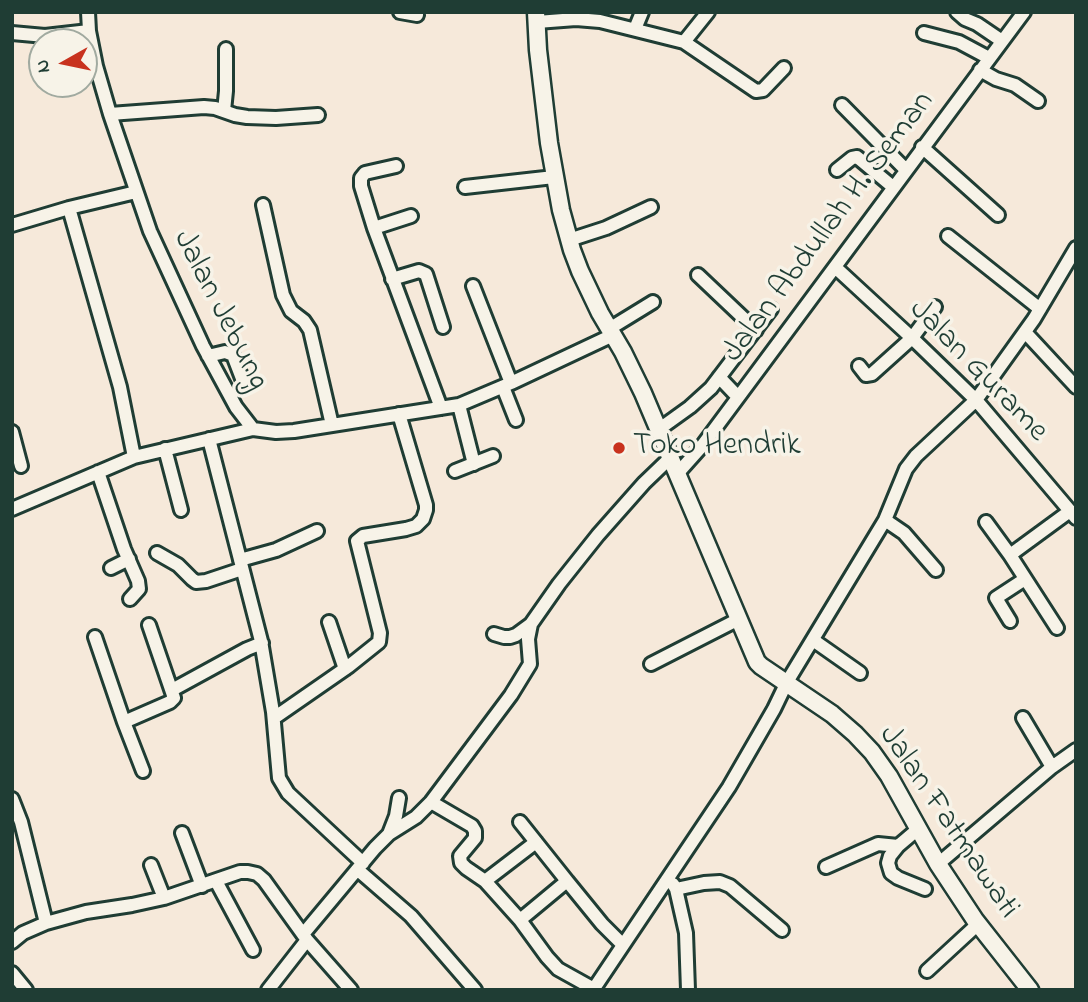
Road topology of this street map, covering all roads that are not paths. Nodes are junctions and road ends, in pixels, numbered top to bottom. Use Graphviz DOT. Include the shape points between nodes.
graph roads {
  1 [pos="400,12"];
  2 [pos="642,12"];
  3 [pos="708,12"];
  4 [pos="957,12"];
  5 [pos="1024,12"];
  6 [pos="417,15"];
  7 [pos="537,17"];
  8 [pos="635,29"];
  9 [pos="924,33"];
  10 [pos="1002,41"];
  11 [pos="684,43"];
  12 [pos="226,50"];
  13 [pos="989,58"];
  14 [pos="784,68"];
  15 [pos="980,69"];
  16 [pos="98,73"];
  17 [pos="1038,101"];
  18 [pos="842,104"];
  19 [pos="224,111"];
  20 [pos="110,114"];
  21 [pos="318,115"];
  22 [pos="922,147"];
  23 [pos="396,166"];
  24 [pos="837,170"];
  25 [pos="906,170"];
  26 [pos="554,177"];
  27 [pos="466,187"];
  28 [pos="893,187"];
  29 [pos="136,192"];
  30 [pos="263,205"];
  31 [pos="651,207"];
  32 [pos="69,208"];
  33 [pos="998,215"];
  34 [pos="411,216"];
  35 [pos="12,225"];
  36 [pos="374,228"];
  37 [pos="948,236"];
  38 [pos="569,240"];
  39 [pos="1076,248"];
  40 [pos="835,267"];
  41 [pos="698,275"];
  42 [pos="392,279"];
  43 [pos="473,286"];
  44 [pos="653,302"];
  45 [pos="935,307"];
  46 [pos="771,309"];
  47 [pos="1040,309"];
  48 [pos="443,327"];
  49 [pos="756,330"];
  50 [pos="611,332"];
  51 [pos="1025,332"];
  52 [pos="912,338"];
  53 [pos="208,356"];
  54 [pos="859,366"];
  55 [pos="719,377"];
  56 [pos="1073,377"];
  57 [pos="243,381"];
  58 [pos="507,385"];
  59 [pos="738,397"];
  60 [pos="976,400"];
  61 [pos="459,405"];
  62 [pos="441,408"];
  63 [pos="399,414"];
  64 [pos="516,420"];
  65 [pos="332,425"];
  66 [pos="253,429"];
  67 [pos="658,430"];
  68 [pos="12,432"];
  69 [pos="209,439"];
  70 [pos="165,449"];
  71 [pos="493,456"];
  72 [pos="134,457"];
  73 [pos="670,458"];
  74 [pos="474,464"];
  75 [pos="21,466"];
  76 [pos="456,471"];
  77 [pos="98,472"];
  78 [pos="677,474"];
  79 [pos="12,509"];
  80 [pos="181,510"];
  81 [pos="1073,514"];
  82 [pos="885,520"];
  83 [pos="986,522"];
  84 [pos="317,531"];
  85 [pos="157,553"];
  86 [pos="1010,555"];
  87 [pos="129,559"];
  88 [pos="241,565"];
  89 [pos="111,568"];
  90 [pos="936,570"];
  91 [pos="1025,579"];
  92 [pos="130,599"];
  93 [pos="739,619"];
  94 [pos="1010,621"];
  95 [pos="329,622"];
  96 [pos="531,624"];
  97 [pos="149,625"];
  98 [pos="1057,628"];
  99 [pos="494,634"];
  100 [pos="95,637"];
  101 [pos="813,640"];
  102 [pos="262,643"];
  103 [pos="651,664"];
  104 [pos="345,669"];
  105 [pos="860,673"];
  106 [pos="787,682"];
  107 [pos="173,690"];
  108 [pos="274,718"];
  109 [pos="1023,718"];
  110 [pos="124,722"];
  111 [pos="1076,750"];
  112 [pos="1052,767"];
  113 [pos="143,771"];
  114 [pos="399,798"];
  115 [pos="12,799"];
  116 [pos="431,802"];
  117 [pos="520,822"];
  118 [pos="918,829"];
  119 [pos="181,833"];
  120 [pos="389,834"];
  121 [pos="536,842"];
  122 [pos="898,846"];
  123 [pos="937,864"];
  124 [pos="151,865"];
  125 [pos="360,867"];
  126 [pos="826,867"];
  127 [pos="668,877"];
  128 [pos="216,881"];
  129 [pos="485,881"];
  130 [pos="567,881"];
  131 [pos="202,886"];
  132 [pos="676,889"];
  133 [pos="925,889"];
  134 [pos="164,898"];
  135 [pos="520,920"];
  136 [pos="46,923"];
  137 [pos="978,924"];
  138 [pos="782,930"];
  139 [pos="305,937"];
  140 [pos="12,942"];
  141 [pos="624,945"];
  142 [pos="253,950"];
  143 [pos="927,971"];
  144 [pos="12,973"];
  145 [pos="594,989"];
  146 [pos="26,990"];
  147 [pos="268,990"];
  148 [pos="351,990"];
  149 [pos="475,990"];
  150 [pos="688,990"];
  151 [pos="1030,990"];
  1 -- 6 [label="street"];
  2 -- 8 [label="street"];
  3 -- 11 [label="street"];
  4 -- 10 [label="street"];
  5 -- 10 [label="street, Jalan Abdullah H. Seman"];
  7 -- 8 [label="street"];
  7 -- 26 [label="street, Jalan Fatmawati"];
  8 -- 11 [label="street"];
  9 -- 13 [label="street" via="959,41"];
  10 -- 13 [label="street, Jalan Abdullah H. Seman"];
  11 -- 14 [label="street" via="758,92"];
  12 -- 19 [label="street"];
  13 -- 15 [label="street, Jalan Abdullah H. Seman"];
  15 -- 17 [label="street"];
  15 -- 22 [label="street, Jalan Abdullah H. Seman"];
  16 -- 20 [label="street, Jalan Jebung"];
  18 -- 25 [label="street"];
  19 -- 20 [label="street" via="204,107"];
  19 -- 21 [label="street" via="247,117"];
  20 -- 29 [label="street, Jalan Jebung"];
  22 -- 25 [label="street, Jalan Abdullah H. Seman"];
  22 -- 33 [label="street"];
  23 -- 36 [label="street" via="361,178"];
  24 -- 28 [label="street" via="857,157"];
  25 -- 28 [label="street, Jalan Abdullah H. Seman"];
  26 -- 27 [label="street"];
  26 -- 38 [label="street, Jalan Fatmawati"];
  28 -- 40 [label="street, Jalan Abdullah H. Seman"];
  29 -- 32 [label="street"];
  29 -- 53 [label="street, Jalan Jebung"];
  30 -- 65 [label="street" via="283,295 310,330"];
  31 -- 38 [label="street"];
  32 -- 35 [label="street"];
  32 -- 72 [label="street" via="120,387"];
  34 -- 36 [label="street"];
  36 -- 42 [label="street"];
  37 -- 47 [label="street"];
  38 -- 50 [label="street, Jalan Fatmawati" via="579,271"];
  39 -- 47 [label="street"];
  40 -- 52 [label="street, Jalan Gurame"];
  40 -- 59 [label="street, Jalan Abdullah H. Seman"];
  41 -- 49 [label="street"];
  42 -- 48 [label="street" via="419,271 426,274"];
  42 -- 62 [label="street"];
  43 -- 58 [label="street"];
  44 -- 50 [label="street, Jalan Jebung"];
  45 -- 52 [label="street"];
  46 -- 49 [label="street"];
  47 -- 51 [label="street"];
  49 -- 55 [label="street"];
  50 -- 58 [label="street, Jalan Jebung"];
  50 -- 67 [label="street, Jalan Fatmawati"];
  51 -- 56 [label="street"];
  51 -- 60 [label="street"];
  52 -- 54 [label="street" via="872,374"];
  52 -- 60 [label="street, Jalan Gurame"];
  53 -- 57 [label="street" via="233,355"];
  53 -- 66 [label="street, Jalan Jebung"];
  55 -- 59 [label="street"];
  55 -- 67 [label="street" via="690,407"];
  58 -- 61 [label="street, Jalan Jebung"];
  58 -- 64 [label="street"];
  59 -- 78 [label="street, Jalan Abdullah H. Seman"];
  60 -- 81 [label="street, Jalan Gurame"];
  60 -- 82 [label="street" via="910,462"];
  61 -- 62 [label="street, Jalan Jebung"];
  61 -- 74 [label="street"];
  62 -- 63 [label="street, Jalan Jebung"];
  63 -- 65 [label="street, Jalan Jebung"];
  63 -- 104 [label="street" via="425,515 416,526 358,539 380,633 377,644"];
  65 -- 66 [label="street, Jalan Jebung" via="276,432"];
  66 -- 69 [label="street"];
  67 -- 73 [label="street, Jalan Fatmawati"];
  68 -- 75 [label="street"];
  69 -- 70 [label="street"];
  69 -- 88 [label="street"];
  70 -- 72 [label="street"];
  70 -- 80 [label="street"];
  71 -- 74 [label="street"];
  72 -- 77 [label="street"];
  73 -- 78 [label="street, Jalan Fatmawati"];
  73 -- 96 [label="street" via="598,535"];
  74 -- 76 [label="street"];
  77 -- 79 [label="street"];
  77 -- 87 [label="street"];
  78 -- 93 [label="street, Jalan Fatmawati"];
  81 -- 86 [label="street"];
  82 -- 90 [label="street" via="899,528"];
  82 -- 101 [label="street"];
  83 -- 86 [label="street"];
  84 -- 88 [label="street"];
  85 -- 88 [label="street" via="196,582"];
  86 -- 91 [label="street"];
  87 -- 89 [label="street"];
  87 -- 92 [label="street" via="139,585"];
  88 -- 102 [label="street"];
  91 -- 94 [label="street" via="996,598"];
  91 -- 98 [label="street"];
  93 -- 103 [label="street"];
  93 -- 106 [label="street, Jalan Fatmawati" via="757,662"];
  95 -- 104 [label="street"];
  96 -- 99 [label="street" via="510,637"];
  96 -- 116 [label="street" via="530,664"];
  97 -- 107 [label="street"];
  100 -- 110 [label="street"];
  101 -- 105 [label="street"];
  101 -- 106 [label="street"];
  102 -- 107 [label="street"];
  102 -- 108 [label="street"];
  104 -- 108 [label="street"];
  106 -- 118 [label="street, Jalan Fatmawati" via="872,752"];
  106 -- 127 [label="street" via="729,787"];
  107 -- 110 [label="street" via="170,702"];
  108 -- 125 [label="street" via="282,786"];
  109 -- 112 [label="street"];
  110 -- 113 [label="street"];
  111 -- 112 [label="street"];
  112 -- 123 [label="street"];
  114 -- 120 [label="street"];
  115 -- 136 [label="street"];
  116 -- 120 [label="street"];
  116 -- 129 [label="street" via="473,829 475,838 460,859"];
  117 -- 121 [label="street"];
  118 -- 122 [label="street"];
  118 -- 123 [label="street, Jalan Fatmawati"];
  119 -- 131 [label="street"];
  120 -- 125 [label="street"];
  121 -- 129 [label="street"];
  121 -- 130 [label="street"];
  122 -- 126 [label="street" via="878,844"];
  122 -- 133 [label="street" via="888,859 891,873"];
  123 -- 137 [label="street, Jalan Fatmawati"];
  124 -- 134 [label="street"];
  125 -- 139 [label="street"];
  125 -- 149 [label="street" via="411,916"];
  127 -- 132 [label="street"];
  127 -- 141 [label="street"];
  128 -- 131 [label="street"];
  128 -- 139 [label="street" via="240,872 257,874"];
  128 -- 142 [label="street"];
  129 -- 135 [label="street"];
  130 -- 135 [label="street"];
  130 -- 141 [label="street"];
  131 -- 134 [label="street"];
  132 -- 138 [label="street" via="720,882"];
  132 -- 150 [label="street" via="686,933"];
  134 -- 136 [label="street"];
  135 -- 145 [label="street" via="558,969"];
  136 -- 140 [label="street"];
  137 -- 143 [label="street"];
  137 -- 151 [label="street, Jalan Fatmawati"];
  139 -- 147 [label="street"];
  139 -- 148 [label="street"];
  141 -- 145 [label="street"];
  144 -- 146 [label="street"];
}
